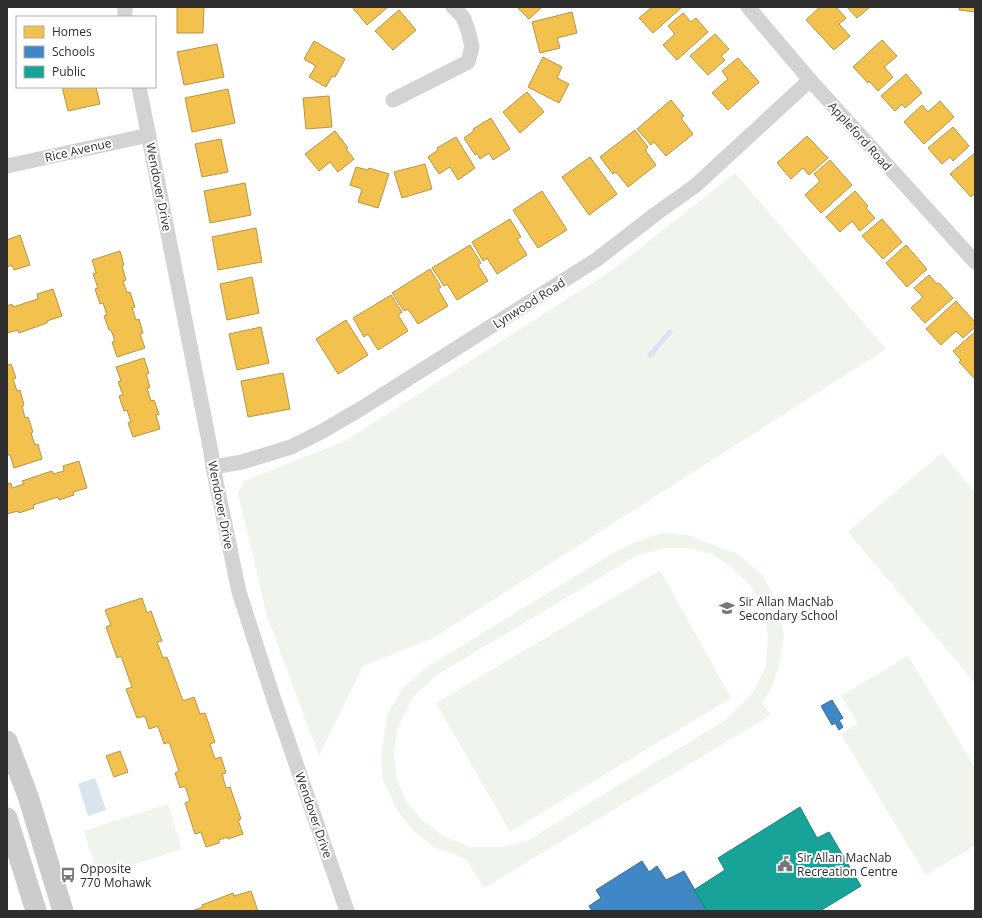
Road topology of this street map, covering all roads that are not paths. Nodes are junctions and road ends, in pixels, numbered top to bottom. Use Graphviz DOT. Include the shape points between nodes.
graph roads {
  1 [pos="453,7"];
  2 [pos="753,9"];
  3 [pos="810,80"];
  4 [pos="139,88"];
  5 [pos="393,100"];
  6 [pos="149,134"];
  7 [pos="7,166"];
  8 [pos="972,254"];
  9 [pos="213,467"];
  10 [pos="7,740"];
  11 [pos="7,818"];
  12 [pos="36,911"];
  13 [pos="63,911"];
  14 [pos="347,911"];
  1 -- 5 [label="street" via="463,17 468,30 472,47 468,62"];
  2 -- 3 [label="street, Appleford Road"];
  3 -- 8 [label="street, Appleford Road"];
  3 -- 9 [label="street, Lynwood Road" via="695,186 596,260 321,432 291,447 242,462"];
  4 -- 6 [label="street, Wendover Drive"];
  6 -- 7 [label="street, Rice Avenue"];
  6 -- 9 [label="street, Wendover Drive"];
  9 -- 14 [label="street, Wendover Drive" via="239,592"];
  10 -- 13 [label="main road" via="28,796"];
  11 -- 12 [label="main road"];
}
